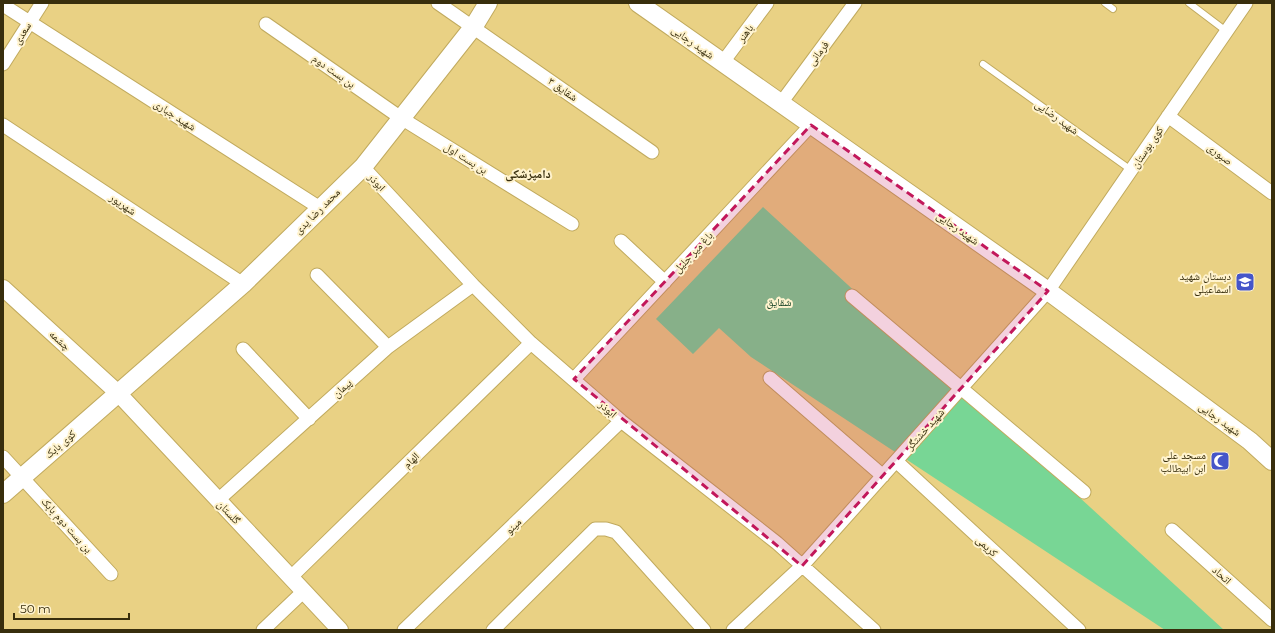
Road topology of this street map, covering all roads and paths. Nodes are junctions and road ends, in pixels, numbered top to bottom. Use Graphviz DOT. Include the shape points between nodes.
graph roads {
  1 [pos="42,3"];
  2 [pos="438,3"];
  3 [pos="488,3"];
  4 [pos="638,3"];
  5 [pos="767,3"];
  6 [pos="855,3"];
  7 [pos="1105,3"];
  8 [pos="1189,3"];
  9 [pos="1246,3"];
  10 [pos="3,6"];
  11 [pos="1113,10"];
  12 [pos="29,22"];
  13 [pos="266,24"];
  14 [pos="474,26"];
  15 [pos="1226,31"];
  16 [pos="723,62"];
  17 [pos="3,64"];
  18 [pos="983,64"];
  19 [pos="781,103"];
  20 [pos="1168,116"];
  21 [pos="401,118"];
  22 [pos="3,124"];
  23 [pos="811,125"];
  24 [pos="652,152"];
  25 [pos="363,166"];
  26 [pos="1131,170"];
  27 [pos="1272,193"];
  28 [pos="320,208"];
  29 [pos="572,224"];
  30 [pos="621,241"];
  31 [pos="317,275"];
  32 [pos="665,282"];
  33 [pos="243,284"];
  34 [pos="473,285"];
  35 [pos="3,288"];
  36 [pos="1048,291"];
  37 [pos="852,296"];
  38 [pos="531,343"];
  39 [pos="388,347"];
  40 [pos="243,349"];
  41 [pos="770,378"];
  42 [pos="574,379"];
  43 [pos="961,388"];
  44 [pos="118,393"];
  45 [pos="309,419"];
  46 [pos="621,421"];
  47 [pos="3,457"];
  48 [pos="896,461"];
  49 [pos="1272,461"];
  50 [pos="882,476"];
  51 [pos="22,477"];
  52 [pos="1084,492"];
  53 [pos="3,494"];
  54 [pos="218,500"];
  55 [pos="1172,530"];
  56 [pos="802,566"];
  57 [pos="111,574"];
  58 [pos="290,578"];
  59 [pos="304,591"];
  60 [pos="1272,620"];
  61 [pos="263,630"];
  62 [pos="340,630"];
  63 [pos="404,630"];
  64 [pos="493,630"];
  65 [pos="704,630"];
  66 [pos="733,630"];
  67 [pos="874,630"];
  68 [pos="1079,630"];
  1 -- 12 [label="street, سعدی"];
  2 -- 14 [label="street, شقایق ۳"];
  3 -- 14 [label="main road, محمد رضا یدی"];
  4 -- 16 [label="main road, شهید رجایی"];
  5 -- 16 [label="street, باهنر"];
  6 -- 19 [label="street, فرمانی"];
  7 -- 11 [label="lane"];
  8 -- 15 [label="lane"];
  9 -- 15 [label="street, کوی بوستان"];
  10 -- 12 [label="street, شهید جباری"];
  12 -- 17 [label="street, سعدی"];
  12 -- 28 [label="street, شهید جباری"];
  13 -- 21 [label="street, بن بست دوم"];
  14 -- 21 [label="main road, محمد رضا یدی"];
  14 -- 24 [label="street, شقایق ۳"];
  15 -- 20 [label="street, کوی بوستان"];
  16 -- 19 [label="main road, شهید رجایی"];
  18 -- 26 [label="lane, شهید رضایی"];
  19 -- 23 [label="main road, شهید رجایی"];
  20 -- 26 [label="street, کوی بوستان"];
  20 -- 27 [label="street, صبوری"];
  21 -- 25 [label="main road, محمد رضا یدی"];
  21 -- 29 [label="street, بن بست اول"];
  22 -- 33 [label="street, شهریور"];
  23 -- 32 [label="street, باغ میر جلیل"];
  23 -- 36 [label="main road, شهید رجایی"];
  25 -- 28 [label="main road, محمد رضا یدی"];
  25 -- 34 [label="street, ابوذر"];
  26 -- 36 [label="street, کوی بوستان"];
  28 -- 33 [label="main road, محمد رضا یدی"];
  30 -- 32 [label="street"];
  31 -- 39 [label="street"];
  32 -- 42 [label="street, باغ میر جلیل"];
  33 -- 44 [label="main road, محمد رضا یدی"];
  34 -- 38 [label="street, ابوذر"];
  34 -- 39 [label="street, پیمان"];
  35 -- 44 [label="street, چشمه"];
  36 -- 43 [label="street, شهید خشتگر"];
  36 -- 49 [label="main road, شهید رجایی" via="1250,441"];
  37 -- 43 [label="street"];
  38 -- 42 [label="street, ابوذر"];
  38 -- 58 [label="street, الهام"];
  39 -- 45 [label="street, پیمان"];
  40 -- 45 [label="street"];
  41 -- 50 [label="street"];
  42 -- 46 [label="street, ابوذر"];
  43 -- 48 [label="street, شهید خشتگر"];
  43 -- 52 [label="street"];
  44 -- 51 [label="main road, کوی بابک"];
  44 -- 54 [label="street, گلستان"];
  45 -- 54 [label="street, پیمان"];
  46 -- 56 [label="street, ابوذر" via="777,543"];
  46 -- 63 [label="street, مینو"];
  47 -- 51 [label="street, بن بست دوم بابک"];
  48 -- 50 [label="street, شهید خشتگر"];
  48 -- 68 [label="street, کریمی"];
  50 -- 56 [label="street, شهید خشتگر"];
  51 -- 53 [label="main road, کوی بابک"];
  51 -- 57 [label="street, بن بست دوم بابک"];
  54 -- 58 [label="street, گلستان"];
  55 -- 60 [label="street, اتحاد"];
  56 -- 66 [label="street, شهید خشتگر"];
  56 -- 67 [label="street, ابوذر"];
  58 -- 59 [label="street, گلستان"];
  59 -- 61 [label="street"];
  59 -- 62 [label="street, گلستان"];
  64 -- 65 [label="street" via="595,529 616,532"];
}
